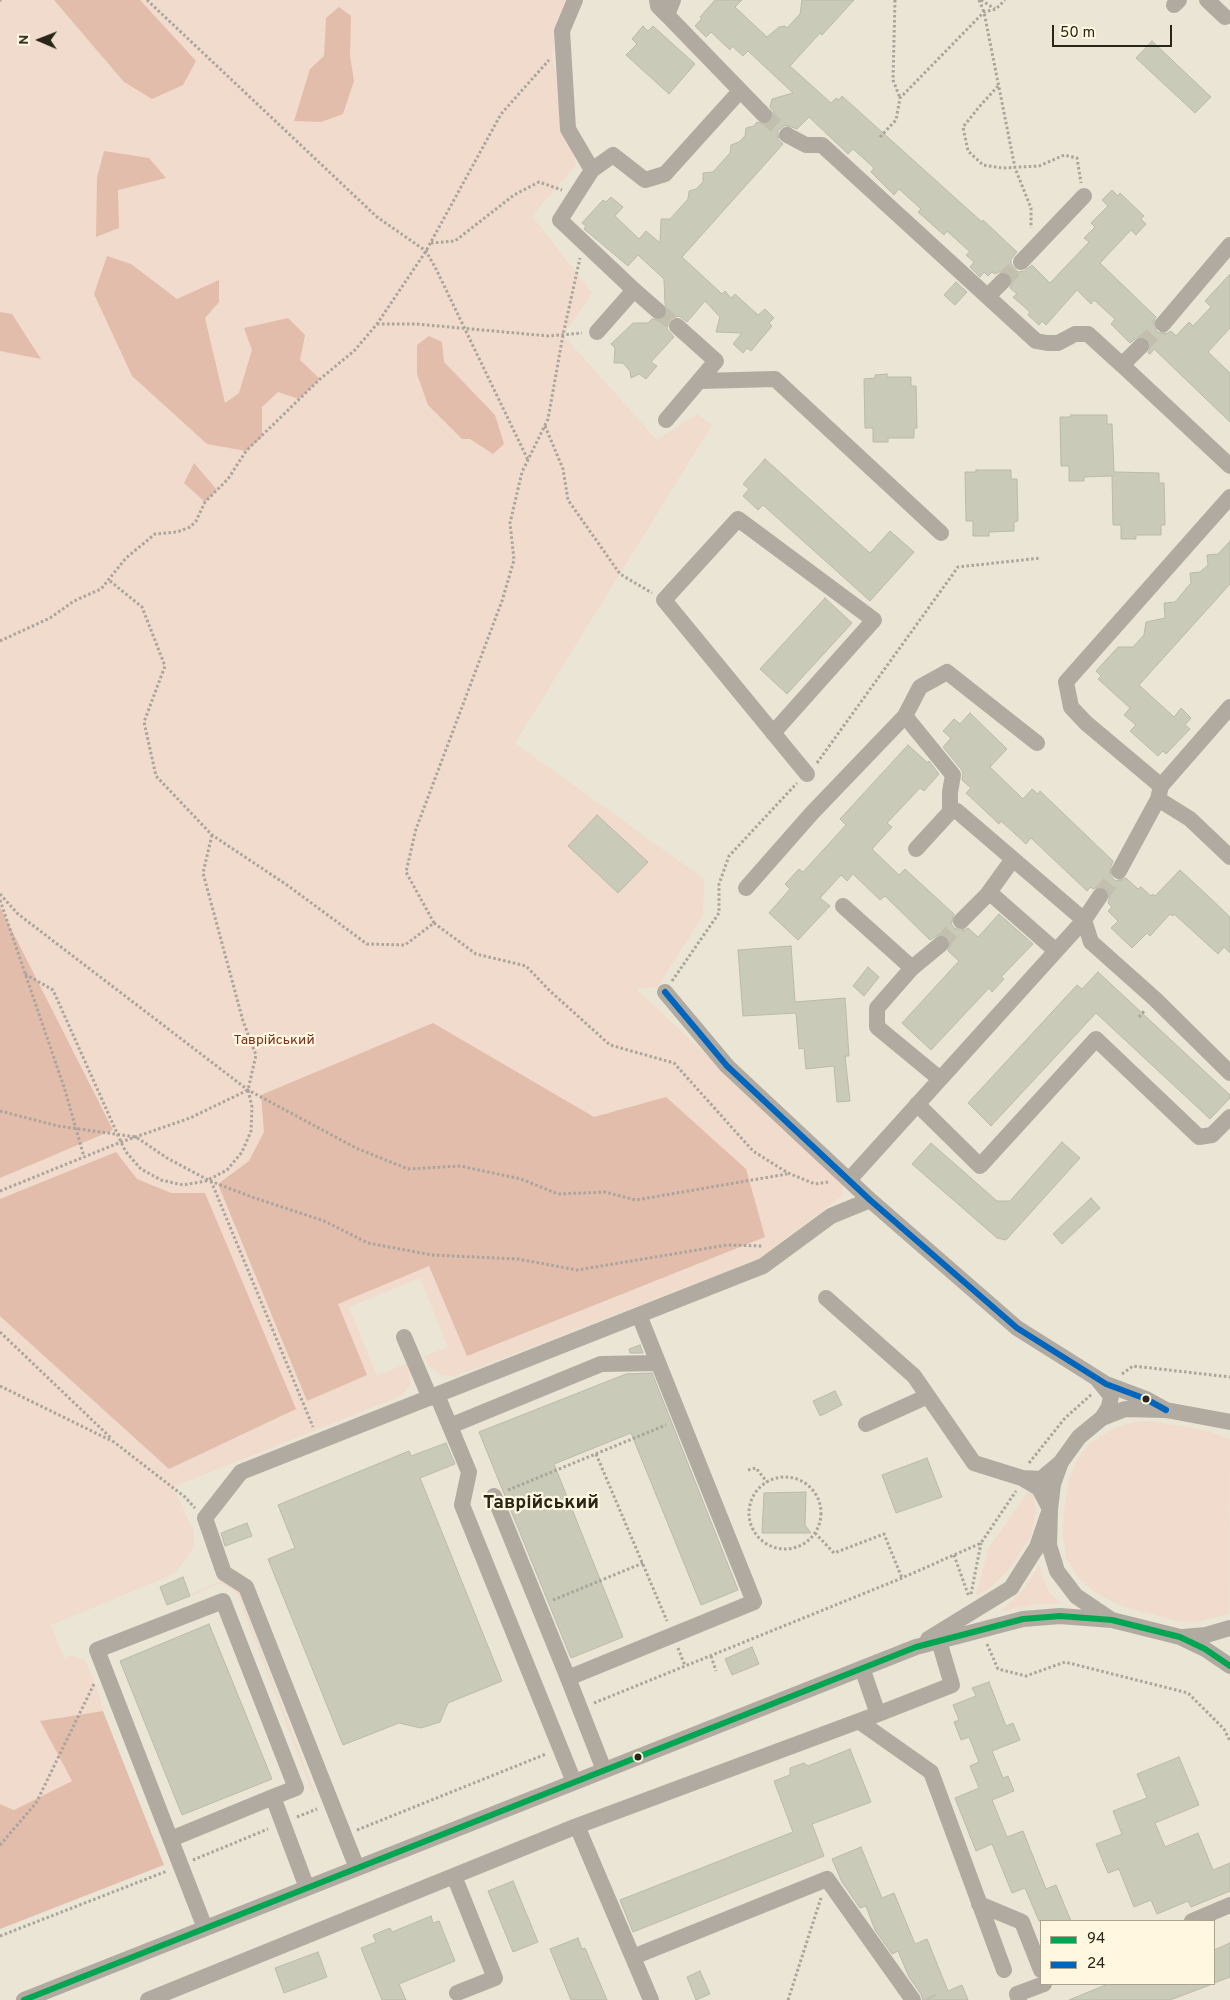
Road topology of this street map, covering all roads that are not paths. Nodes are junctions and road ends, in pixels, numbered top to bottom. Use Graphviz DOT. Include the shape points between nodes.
graph roads {
  1 [pos="575,0"];
  2 [pos="657,0"];
  3 [pos="1207,0"];
  4 [pos="670,8"];
  5 [pos="1228,17"];
  6 [pos="740,91"];
  7 [pos="764,115"];
  8 [pos="787,135"];
  9 [pos="592,170"];
  10 [pos="1084,196"];
  11 [pos="1230,245"];
  12 [pos="1026,257"];
  13 [pos="1003,281"];
  14 [pos="634,290"];
  15 [pos="988,296"];
  16 [pos="658,311"];
  17 [pos="1163,324"];
  18 [pos="677,326"];
  19 [pos="597,332"];
  20 [pos="1141,346"];
  21 [pos="1122,365"];
  22 [pos="700,381"];
  23 [pos="666,420"];
  24 [pos="1230,466"];
  25 [pos="1230,497"];
  26 [pos="941,532"];
  27 [pos="1230,707"];
  28 [pos="905,716"];
  29 [pos="773,733"];
  30 [pos="1037,743"];
  31 [pos="807,774"];
  32 [pos="1159,792"];
  33 [pos="950,812"];
  34 [pos="916,849"];
  35 [pos="1230,858"];
  36 [pos="1013,859"];
  37 [pos="1119,871"];
  38 [pos="746,888"];
  39 [pos="989,892"];
  40 [pos="1100,896"];
  41 [pos="843,906"];
  42 [pos="1084,920"];
  43 [pos="961,921"];
  44 [pos="941,944"];
  45 [pos="1056,951"];
  46 [pos="912,968"];
  47 [pos="665,992"];
  48 [pos="1230,1073"];
  49 [pos="940,1080"];
  50 [pos="917,1104"];
  51 [pos="1230,1117"];
  52 [pos="849,1180"];
  53 [pos="870,1200"];
  54 [pos="826,1298"];
  55 [pos="638,1315"];
  56 [pos="404,1337"];
  57 [pos="658,1363"];
  58 [pos="1096,1379"];
  59 [pos="433,1396"];
  60 [pos="928,1396"];
  61 [pos="1166,1410"];
  62 [pos="1102,1418"];
  63 [pos="1229,1422"];
  64 [pos="866,1424"];
  65 [pos="450,1426"];
  66 [pos="1061,1462"];
  67 [pos="1022,1478"];
  68 [pos="494,1496"];
  69 [pos="1050,1509"];
  70 [pos="1112,1620"];
  71 [pos="1230,1628"];
  72 [pos="1180,1637"];
  73 [pos="939,1641"];
  74 [pos="916,1646"];
  75 [pos="1230,1666"];
  76 [pos="862,1668"];
  77 [pos="568,1678"];
  78 [pos="878,1714"];
  79 [pos="860,1722"];
  80 [pos="604,1770"];
  81 [pos="574,1782"];
  82 [pos="273,1797"];
  83 [pos="577,1826"];
  84 [pos="171,1839"];
  85 [pos="357,1868"];
  86 [pos="454,1876"];
  87 [pos="307,1888"];
  88 [pos="979,1904"];
  89 [pos="1230,1905"];
  90 [pos="1194,1920"];
  91 [pos="205,1928"];
  92 [pos="633,1957"];
  93 [pos="1040,1967"];
  94 [pos="1004,1970"];
  95 [pos="1041,1985"];
  96 [pos="457,1993"];
  97 [pos="153,1999"];
  98 [pos="24,2000"];
  99 [pos="651,2000"];
  100 [pos="913,2000"];
  101 [pos="1019,2000"];
  1 -- 9 [label="street" via="562,31 568,129"];
  2 -- 4 [label="street" via="658,6"];
  3 -- 5 [label="street"];
  4 -- 6 [label="street"];
  6 -- 7 [label="street"];
  6 -- 9 [label="street" via="665,174 644,180 613,155"];
  8 -- 15 [label="street" via="806,145 822,145"];
  9 -- 14 [label="street" via="560,220"];
  10 -- 12 [label="street"];
  11 -- 17 [label="street"];
  13 -- 15 [label="street"];
  14 -- 16 [label="street"];
  14 -- 19 [label="street"];
  15 -- 21 [label="street" via="1036,341 1058,343 1075,334 1088,334"];
  18 -- 22 [label="street" via="716,361"];
  20 -- 21 [label="street"];
  21 -- 24 [label="street"];
  22 -- 23 [label="street"];
  22 -- 26 [label="street" via="775,379"];
  25 -- 32 [label="street" via="1066,682 1071,707"];
  27 -- 32 [label="street"];
  28 -- 30 [label="street" via="920,687 947,672"];
  28 -- 33 [label="street" via="953,775"];
  28 -- 38 [label="street"];
  29 -- 29 [label="street" via="664,600 738,519 874,620"];
  29 -- 31 [label="street"];
  32 -- 35 [label="street"];
  32 -- 37 [label="street"];
  33 -- 34 [label="street"];
  33 -- 36 [label="street" via="957,811"];
  36 -- 39 [label="street"];
  36 -- 42 [label="street"];
  39 -- 43 [label="street"];
  39 -- 45 [label="street"];
  40 -- 42 [label="street"];
  41 -- 46 [label="street"];
  42 -- 45 [label="street"];
  42 -- 48 [label="street" via="1091,942"];
  44 -- 46 [label="street"];
  45 -- 49 [label="street"];
  46 -- 49 [label="street" via="877,1008 877,1027"];
  47 -- 52 [label="street" via="727,1066"];
  49 -- 50 [label="street"];
  50 -- 51 [label="street" via="980,1166 1096,1039 1199,1137 1212,1135"];
  50 -- 52 [label="street"];
  52 -- 53 [label="street"];
  53 -- 55 [label="street" via="831,1216 763,1266"];
  53 -- 58 [label="street" via="1017,1328"];
  54 -- 60 [label="street" via="914,1376"];
  55 -- 57 [label="street"];
  55 -- 59 [label="street"];
  56 -- 59 [label="street"];
  57 -- 65 [label="street" via="601,1364"];
  57 -- 77 [label="street" via="754,1602"];
  58 -- 61 [label="street"];
  58 -- 62 [label="street" via="1111,1396"];
  59 -- 65 [label="street"];
  59 -- 85 [label="street" via="241,1472 205,1518 224,1573 246,1587"];
  60 -- 64 [label="street"];
  60 -- 67 [label="street" via="974,1463"];
  61 -- 62 [label="street" via="1125,1409"];
  61 -- 63 [label="street"];
  62 -- 66 [label="street" via="1079,1436"];
  65 -- 81 [label="street" via="469,1472 462,1505"];
  66 -- 67 [label="street" via="1041,1479"];
  66 -- 69 [label="street" via="1053,1484"];
  67 -- 69 [label="street" via="1039,1488"];
  68 -- 77 [label="street"];
  69 -- 70 [label="street" via="1049,1545 1057,1572 1076,1596"];
  69 -- 74 [label="street" via="1037,1547 1011,1588"];
  70 -- 72 [label="street"];
  70 -- 73 [label="street" via="1060,1616 1023,1619"];
  71 -- 72 [label="street" via="1206,1635"];
  72 -- 75 [label="street"];
  73 -- 74 [label="street"];
  73 -- 78 [label="street" via="952,1685"];
  74 -- 76 [label="street"];
  76 -- 78 [label="street"];
  76 -- 80 [label="street"];
  77 -- 80 [label="street"];
  78 -- 79 [label="street"];
  79 -- 83 [label="street"];
  79 -- 88 [label="street" via="931,1772"];
  80 -- 81 [label="street"];
  81 -- 85 [label="street"];
  82 -- 84 [label="street"];
  82 -- 84 [label="street" via="296,1788 223,1600 97,1650"];
  82 -- 87 [label="street"];
  83 -- 86 [label="street"];
  83 -- 92 [label="street"];
  84 -- 91 [label="street"];
  85 -- 87 [label="street"];
  86 -- 96 [label="street" via="495,1978"];
  86 -- 97 [label="street"];
  87 -- 91 [label="street"];
  88 -- 93 [label="street" via="1022,1922"];
  88 -- 94 [label="street"];
  89 -- 90 [label="street"];
  91 -- 98 [label="street"];
  92 -- 99 [label="street"];
  92 -- 100 [label="street" via="827,1879"];
  95 -- 101 [label="street" via="1017,1994"];
}
